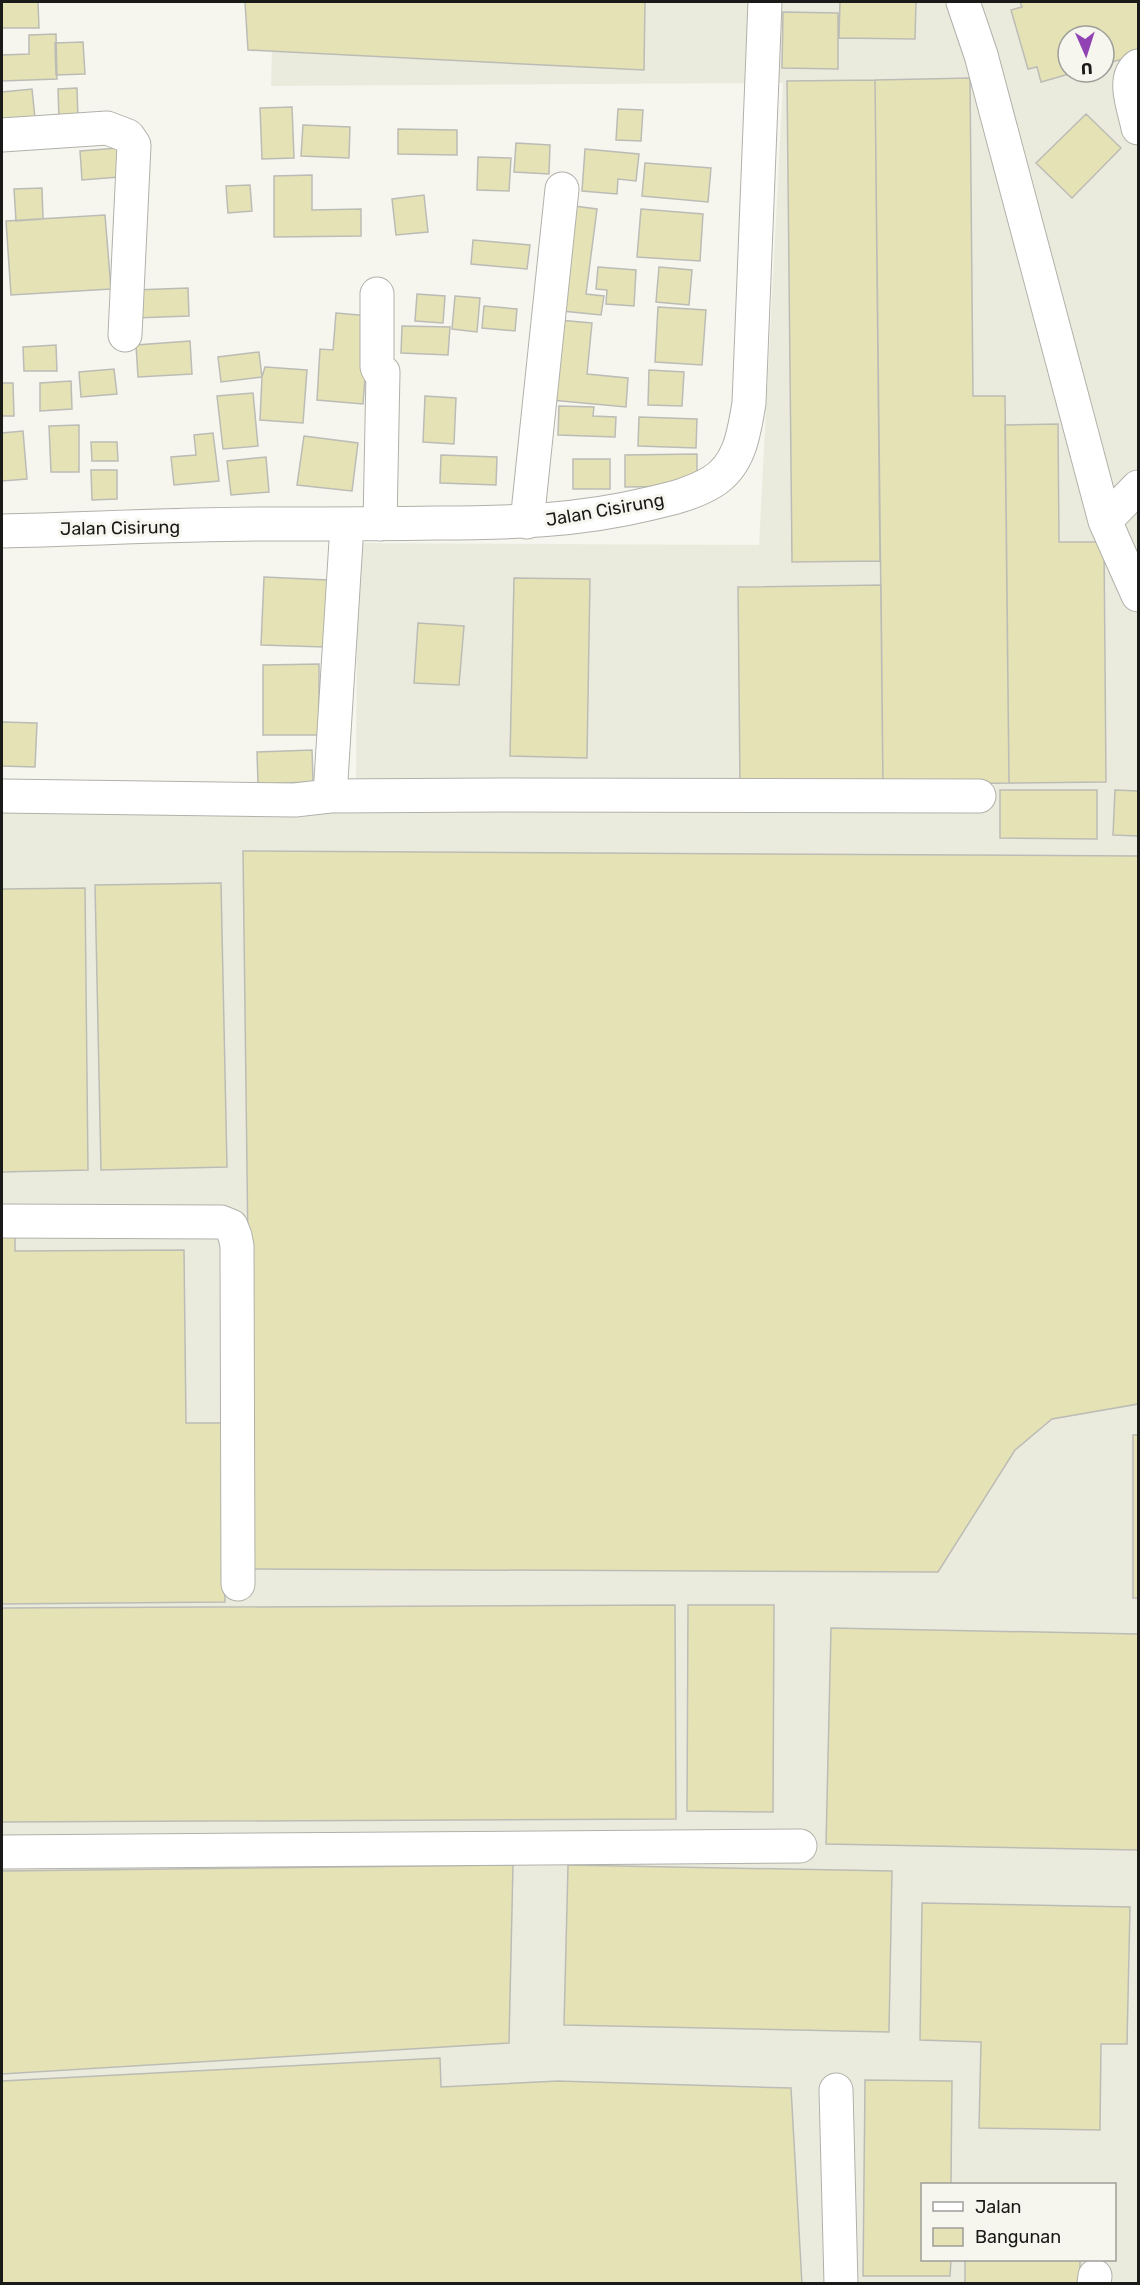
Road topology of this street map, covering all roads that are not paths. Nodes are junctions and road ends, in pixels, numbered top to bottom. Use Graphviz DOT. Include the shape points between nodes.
graph roads {
  1 [pos="765,2"];
  2 [pos="963,2"];
  3 [pos="1138,66"];
  4 [pos="1138,128"];
  5 [pos="2,135"];
  6 [pos="562,189"];
  7 [pos="378,294"];
  8 [pos="125,335"];
  9 [pos="1138,487"];
  10 [pos="1105,521"];
  11 [pos="527,522"];
  12 [pos="380,524"];
  13 [pos="347,525"];
  14 [pos="2,531"];
  15 [pos="1138,595"];
  16 [pos="2,796"];
  17 [pos="330,796"];
  18 [pos="980,796"];
  19 [pos="2,1221"];
  20 [pos="238,1584"];
  21 [pos="800,1846"];
  22 [pos="2,1852"];
  23 [pos="836,2090"];
  24 [pos="841,2283"];
  1 -- 11 [label="main road, Jalan Cisirung" via="749,403 736,457 713,482 685,495 619,511"];
  2 -- 10 [label="main road" via="981,56"];
  3 -- 4 [label="main road" via="1129,83"];
  5 -- 8 [label="main road" via="107,128 128,136 134,145"];
  6 -- 11 [label="main road"];
  7 -- 12 [label="main road" via="376,367 383,372"];
  9 -- 10 [label="main road"];
  10 -- 15 [label="main road"];
  11 -- 12 [label="main road, Jalan Cisirung"];
  12 -- 13 [label="main road, Jalan Cisirung"];
  13 -- 14 [label="main road, Jalan Cisirung"];
  13 -- 17 [label="main road"];
  16 -- 17 [label="main road" via="295,800"];
  17 -- 18 [label="main road"];
  19 -- 20 [label="main road" via="221,1222 231,1227 237,1246"];
  21 -- 22 [label="main road"];
  23 -- 24 [label="main road"];
}
